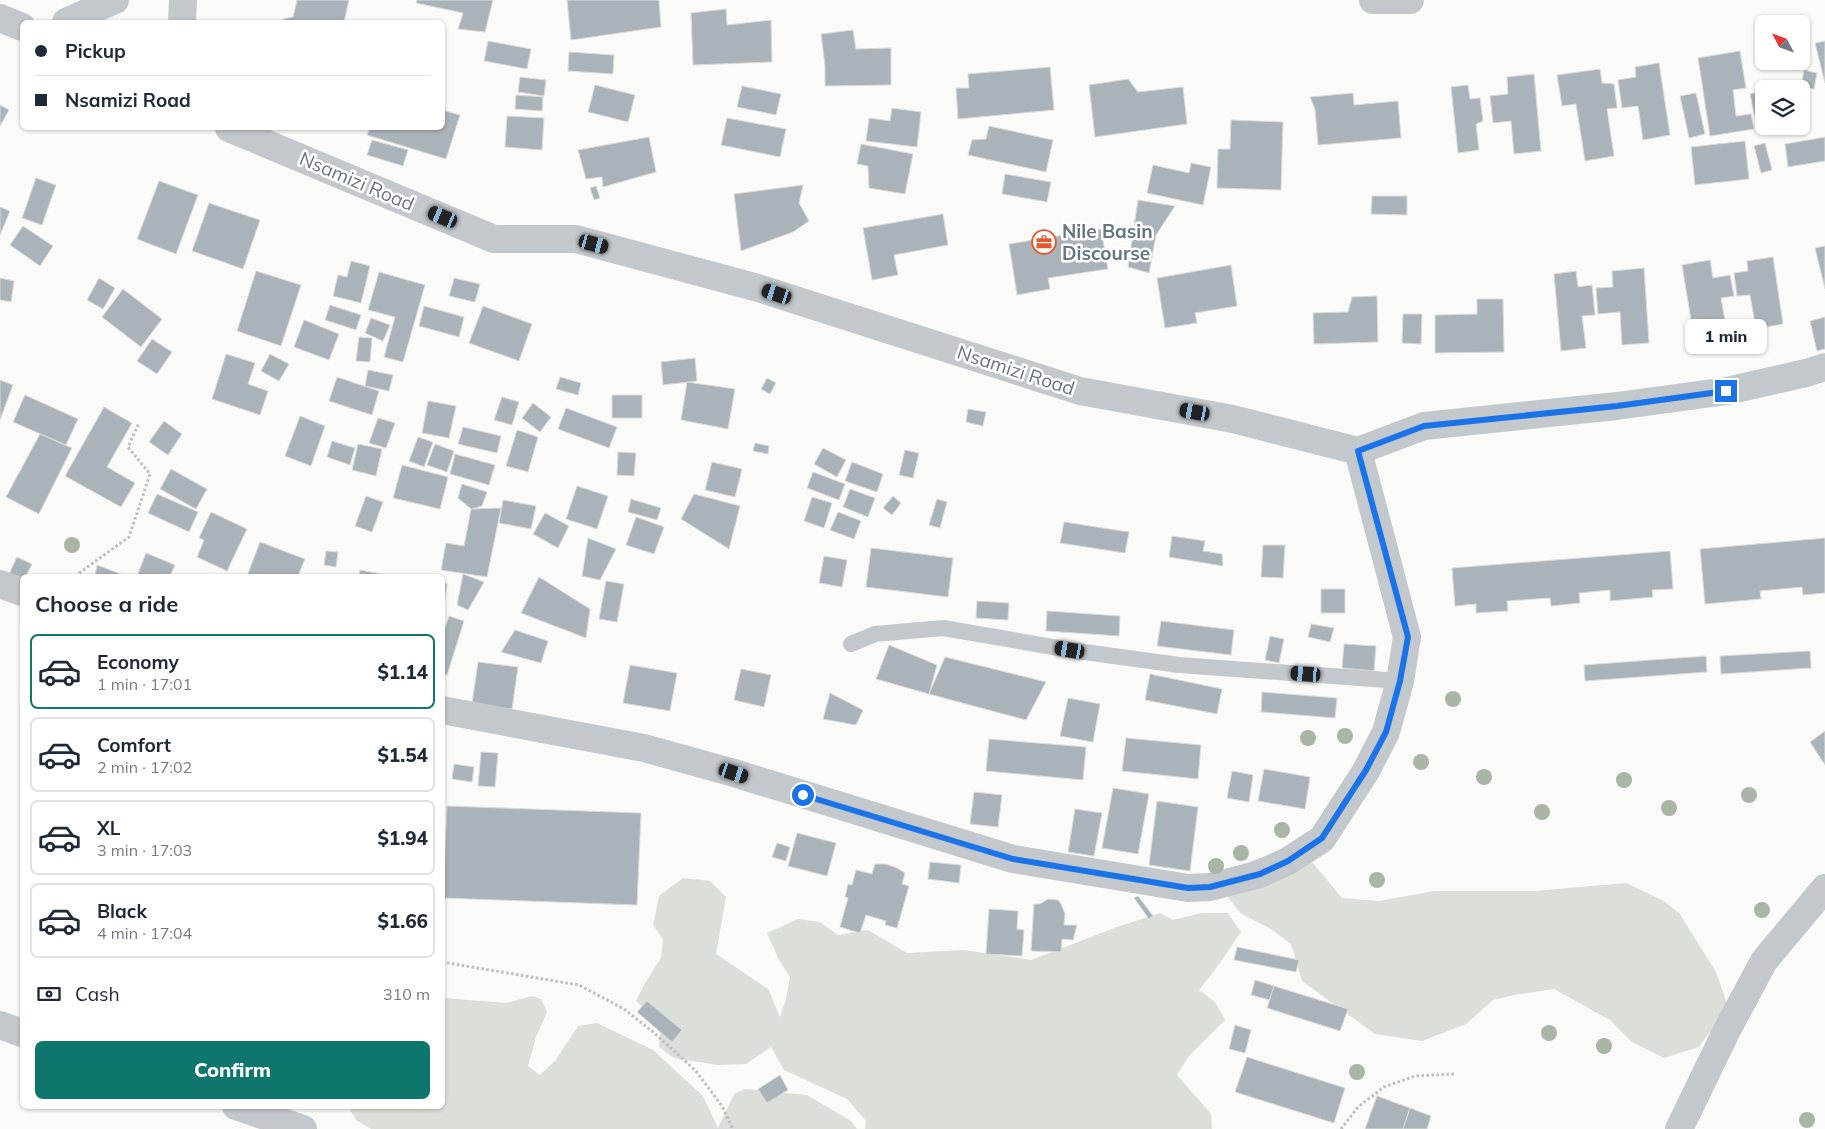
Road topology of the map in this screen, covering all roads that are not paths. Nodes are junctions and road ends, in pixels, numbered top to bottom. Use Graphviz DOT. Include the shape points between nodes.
graph roads {
  1 [pos="115,0"];
  2 [pos="184,0"];
  3 [pos="1374,0"];
  4 [pos="1410,0"];
  5 [pos="0,18"];
  6 [pos="70,20"];
  7 [pos="182,20"];
  8 [pos="20,26"];
  9 [pos="234,130"];
  10 [pos="1825,367"];
  11 [pos="1358,451"];
  12 [pos="0,584"];
  13 [pos="20,591"];
  14 [pos="850,644"];
  15 [pos="1400,681"];
  16 [pos="445,711"];
  17 [pos="1825,888"];
  18 [pos="0,1025"];
  19 [pos="20,1032"];
  20 [pos="245,1109"];
  21 [pos="303,1129"];
  22 [pos="1679,1129"];
  1 -- 6 [label="street"];
  2 -- 7 [label="street"];
  3 -- 4 [label="street"];
  5 -- 8 [label="street"];
  9 -- 11 [label="street, Nsamizi Road" via="494,239 576,239 758,288 1080,391 1233,419"];
  10 -- 11 [label="street" via="1726,391 1424,426"];
  11 -- 15 [label="street" via="1408,637"];
  12 -- 13 [label="street"];
  14 -- 15 [label="lane" via="875,634 943,628 1179,665"];
  15 -- 16 [label="street" via="1386,732 1366,770 1322,838 1288,861 1260,874 1210,887 1188,888 1013,859 644,748"];
  17 -- 22 [label="street" via="1764,961"];
  18 -- 19 [label="street"];
  20 -- 21 [label="street"];
}
